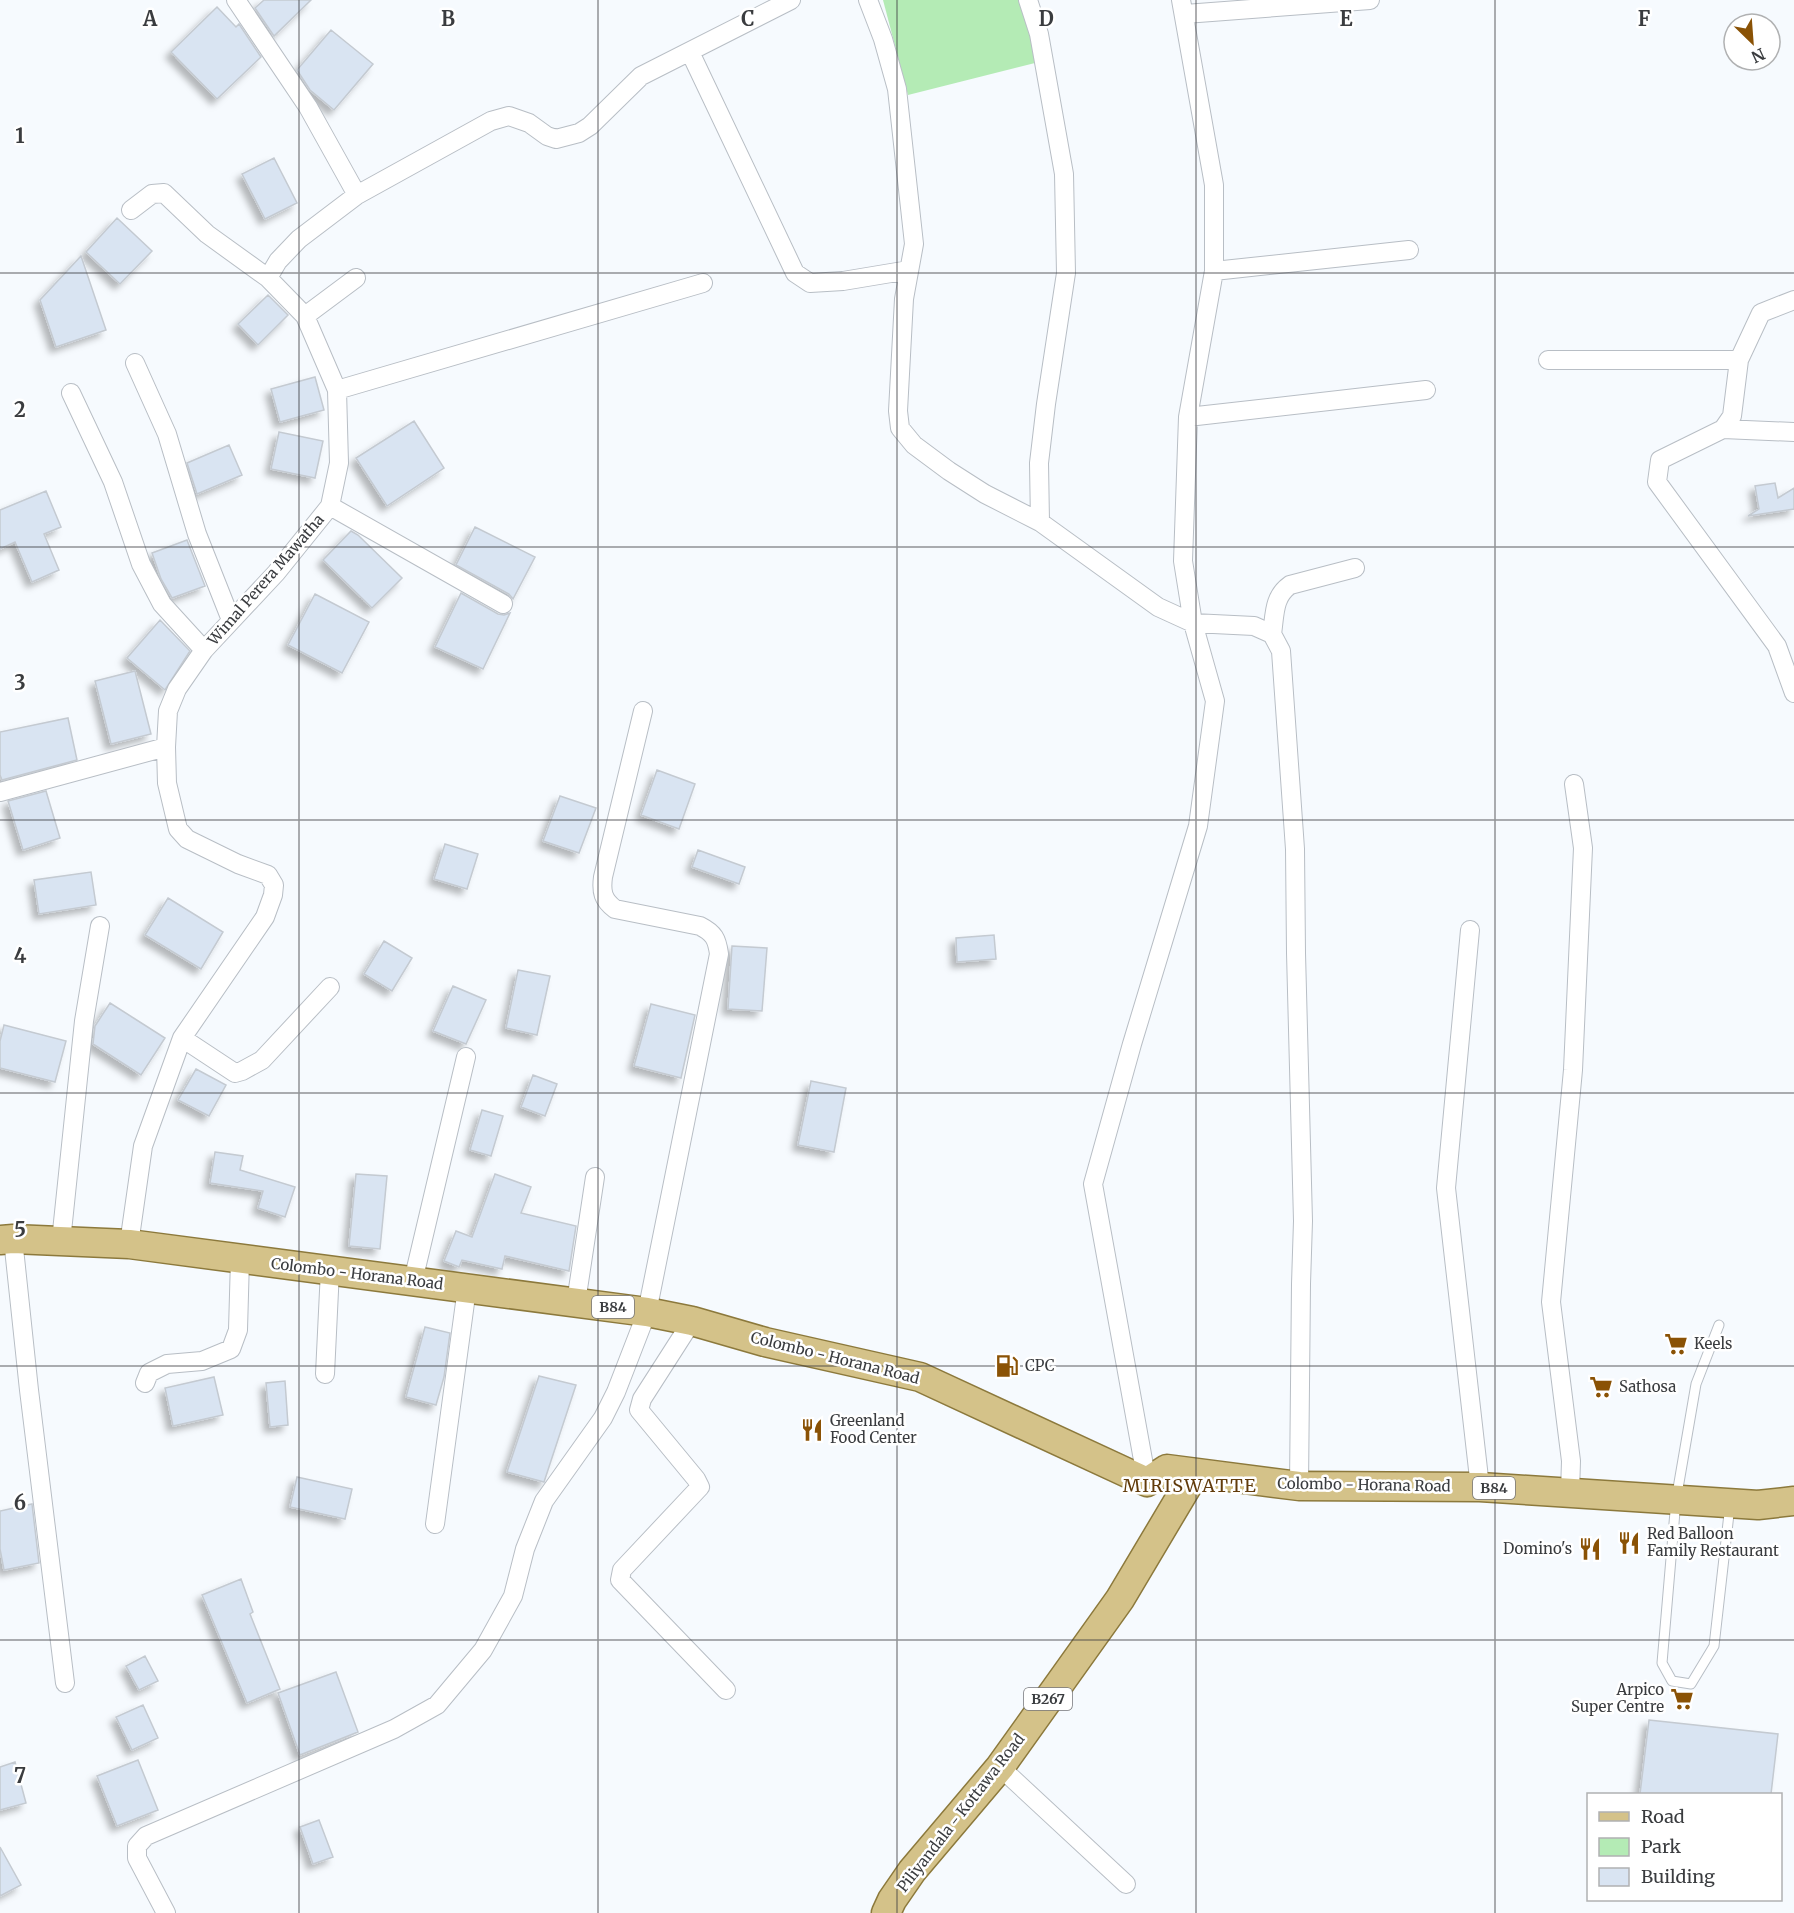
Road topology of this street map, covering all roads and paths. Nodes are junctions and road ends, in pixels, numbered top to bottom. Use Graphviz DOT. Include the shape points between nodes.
graph roads {
  1 [pos="791,0"];
  2 [pos="868,0"];
  3 [pos="1028,0"];
  4 [pos="1370,0"];
  5 [pos="239,1"];
  6 [pos="1183,7"];
  7 [pos="690,52"];
  8 [pos="357,195"];
  9 [pos="131,210"];
  10 [pos="1409,250"];
  11 [pos="909,270"];
  12 [pos="1214,271"];
  13 [pos="268,278"];
  14 [pos="356,278"];
  15 [pos="703,283"];
  16 [pos="1794,300"];
  17 [pos="305,316"];
  18 [pos="1548,360"];
  19 [pos="1740,360"];
  20 [pos="135,363"];
  21 [pos="337,390"];
  22 [pos="1426,390"];
  23 [pos="71,393"];
  24 [pos="1188,417"];
  25 [pos="1724,429"];
  26 [pos="1794,432"];
  27 [pos="330,506"];
  28 [pos="1040,522"];
  29 [pos="1355,568"];
  30 [pos="503,604"];
  31 [pos="231,620"];
  32 [pos="1193,623"];
  33 [pos="1272,634"];
  34 [pos="204,650"];
  35 [pos="1794,693"];
  36 [pos="643,711"];
  37 [pos="166,747"];
  38 [pos="1574,784"];
  39 [pos="0,792"];
  40 [pos="100,926"];
  41 [pos="1470,930"];
  42 [pos="330,987"];
  43 [pos="182,1038"];
  44 [pos="466,1057"];
  45 [pos="595,1178"];
  46 [pos="7,1239"];
  47 [pos="61,1241"];
  48 [pos="129,1244"];
  49 [pos="240,1259"];
  50 [pos="330,1270"];
  51 [pos="413,1281"];
  52 [pos="467,1288"];
  53 [pos="576,1302"];
  54 [pos="647,1312"];
  55 [pos="692,1321"];
  56 [pos="1719,1325"];
  57 [pos="325,1374"];
  58 [pos="145,1383"];
  59 [pos="1195,1473"];
  60 [pos="1147,1482"];
  61 [pos="1299,1486"];
  62 [pos="1480,1487"];
  63 [pos="1570,1492"];
  64 [pos="1676,1500"];
  65 [pos="1794,1501"];
  66 [pos="1731,1503"];
  67 [pos="435,1524"];
  68 [pos="64,1683"];
  69 [pos="726,1690"];
  70 [pos="1000,1767"];
  71 [pos="1126,1884"];
  72 [pos="166,1913"];
  73 [pos="886,1913"];
  1 -- 7 [label="street"];
  2 -- 11 [label="street" via="884,39 897,89 914,244"];
  3 -- 28 [label="street" via="1039,34 1064,174 1066,273 1039,463"];
  4 -- 6 [label="street"];
  5 -- 8 [label="street" via="308,107"];
  6 -- 12 [label="street" via="1214,186"];
  7 -- 8 [label="street" via="641,76 579,133 556,139 509,116 491,121"];
  7 -- 11 [label="street" via="795,273 810,283"];
  8 -- 13 [label="street" via="299,239"];
  9 -- 13 [label="street, Wimal Perera Mawatha" via="152,194 164,193 207,234"];
  10 -- 12 [label="street"];
  11 -- 28 [label="street" via="903,310 900,428 914,445 949,471"];
  12 -- 24 [label="street"];
  13 -- 17 [label="street, Wimal Perera Mawatha"];
  14 -- 17 [label="street"];
  15 -- 21 [label="street"];
  16 -- 19 [label="street" via="1761,313"];
  17 -- 21 [label="street, Wimal Perera Mawatha"];
  18 -- 19 [label="street"];
  19 -- 25 [label="street" via="1732,416"];
  20 -- 31 [label="street" via="167,434 197,534"];
  21 -- 27 [label="street, Wimal Perera Mawatha" via="339,463"];
  22 -- 24 [label="street"];
  23 -- 34 [label="street" via="114,482 141,564 162,604"];
  24 -- 32 [label="street" via="1183,561"];
  25 -- 26 [label="street"];
  25 -- 35 [label="street" via="1660,460 1657,482 1777,646"];
  27 -- 30 [label="street"];
  27 -- 31 [label="street, Wimal Perera Mawatha" via="276,573"];
  28 -- 32 [label="street" via="1158,607"];
  29 -- 33 [label="street" via="1290,585 1281,591"];
  31 -- 34 [label="street, Wimal Perera Mawatha"];
  32 -- 33 [label="street" via="1254,627"];
  32 -- 60 [label="street" via="1215,701 1198,826 1094,1184"];
  33 -- 61 [label="street" via="1281,651 1295,849 1303,1221"];
  34 -- 37 [label="street, Wimal Perera Mawatha" via="177,688 168,711"];
  36 -- 54 [label="street" via="603,877 603,896 615,909 711,931 719,954"];
  37 -- 39 [label="street"];
  37 -- 43 [label="street, Wimal Perera Mawatha" via="167,783 181,834 268,875 274,885 265,917"];
  38 -- 63 [label="street" via="1583,860 1573,1070 1551,1302 1571,1461"];
  40 -- 47 [label="street" via="84,1021"];
  41 -- 62 [label="street" via="1446,1188"];
  42 -- 43 [label="street" via="262,1060 242,1071 235,1073"];
  43 -- 48 [label="street, Wimal Perera Mawatha" via="143,1146"];
  44 -- 51 [label="street"];
  45 -- 53 [label="street"];
  46 -- 47 [label="main road, Colombo - Horana Road / B84"];
  46 -- 68 [label="street"];
  47 -- 48 [label="main road, Colombo - Horana Road / B84"];
  48 -- 49 [label="main road, Colombo - Horana Road / B84"];
  49 -- 50 [label="main road, Colombo - Horana Road / B84"];
  49 -- 58 [label="street" via="238,1330 231,1349 202,1361 166,1364 149,1373"];
  50 -- 51 [label="main road, Colombo - Horana Road / B84"];
  50 -- 57 [label="street"];
  51 -- 52 [label="main road, Colombo - Horana Road / B84"];
  52 -- 53 [label="main road, Colombo - Horana Road / B84"];
  52 -- 67 [label="street"];
  53 -- 54 [label="main road, Colombo - Horana Road / B84"];
  54 -- 55 [label="main road, Colombo - Horana Road / B84"];
  54 -- 72 [label="street" via="603,1418 544,1501 525,1549 513,1596 483,1650 438,1705 394,1729 146,1836 137,1846 137,1858"];
  55 -- 60 [label="main road, Colombo - Horana Road / B84" via="920,1377"];
  55 -- 69 [label="street" via="642,1399 639,1410 700,1487 621,1570 620,1580"];
  56 -- 64 [label="lane" via="1696,1384"];
  59 -- 60 [label="main road, Colombo - Horana Road / B84" via="1167,1469"];
  59 -- 61 [label="main road, Colombo - Horana Road / B84"];
  59 -- 70 [label="main road, Piliyandala - Kottawa Road / B267" via="1120,1599"];
  61 -- 62 [label="main road, Colombo - Horana Road / B84"];
  62 -- 63 [label="main road, Colombo - Horana Road / B84"];
  63 -- 64 [label="main road, Colombo - Horana Road / B84"];
  64 -- 66 [label="main road, Colombo - Horana Road / B84"];
  64 -- 66 [label="lane" via="1662,1663 1672,1681 1691,1684 1714,1646"];
  65 -- 66 [label="main road, Colombo - Horana Road / B84"];
  70 -- 71 [label="street"];
  70 -- 73 [label="main road, Piliyandala - Kottawa Road / B267" via="912,1872"];
}
